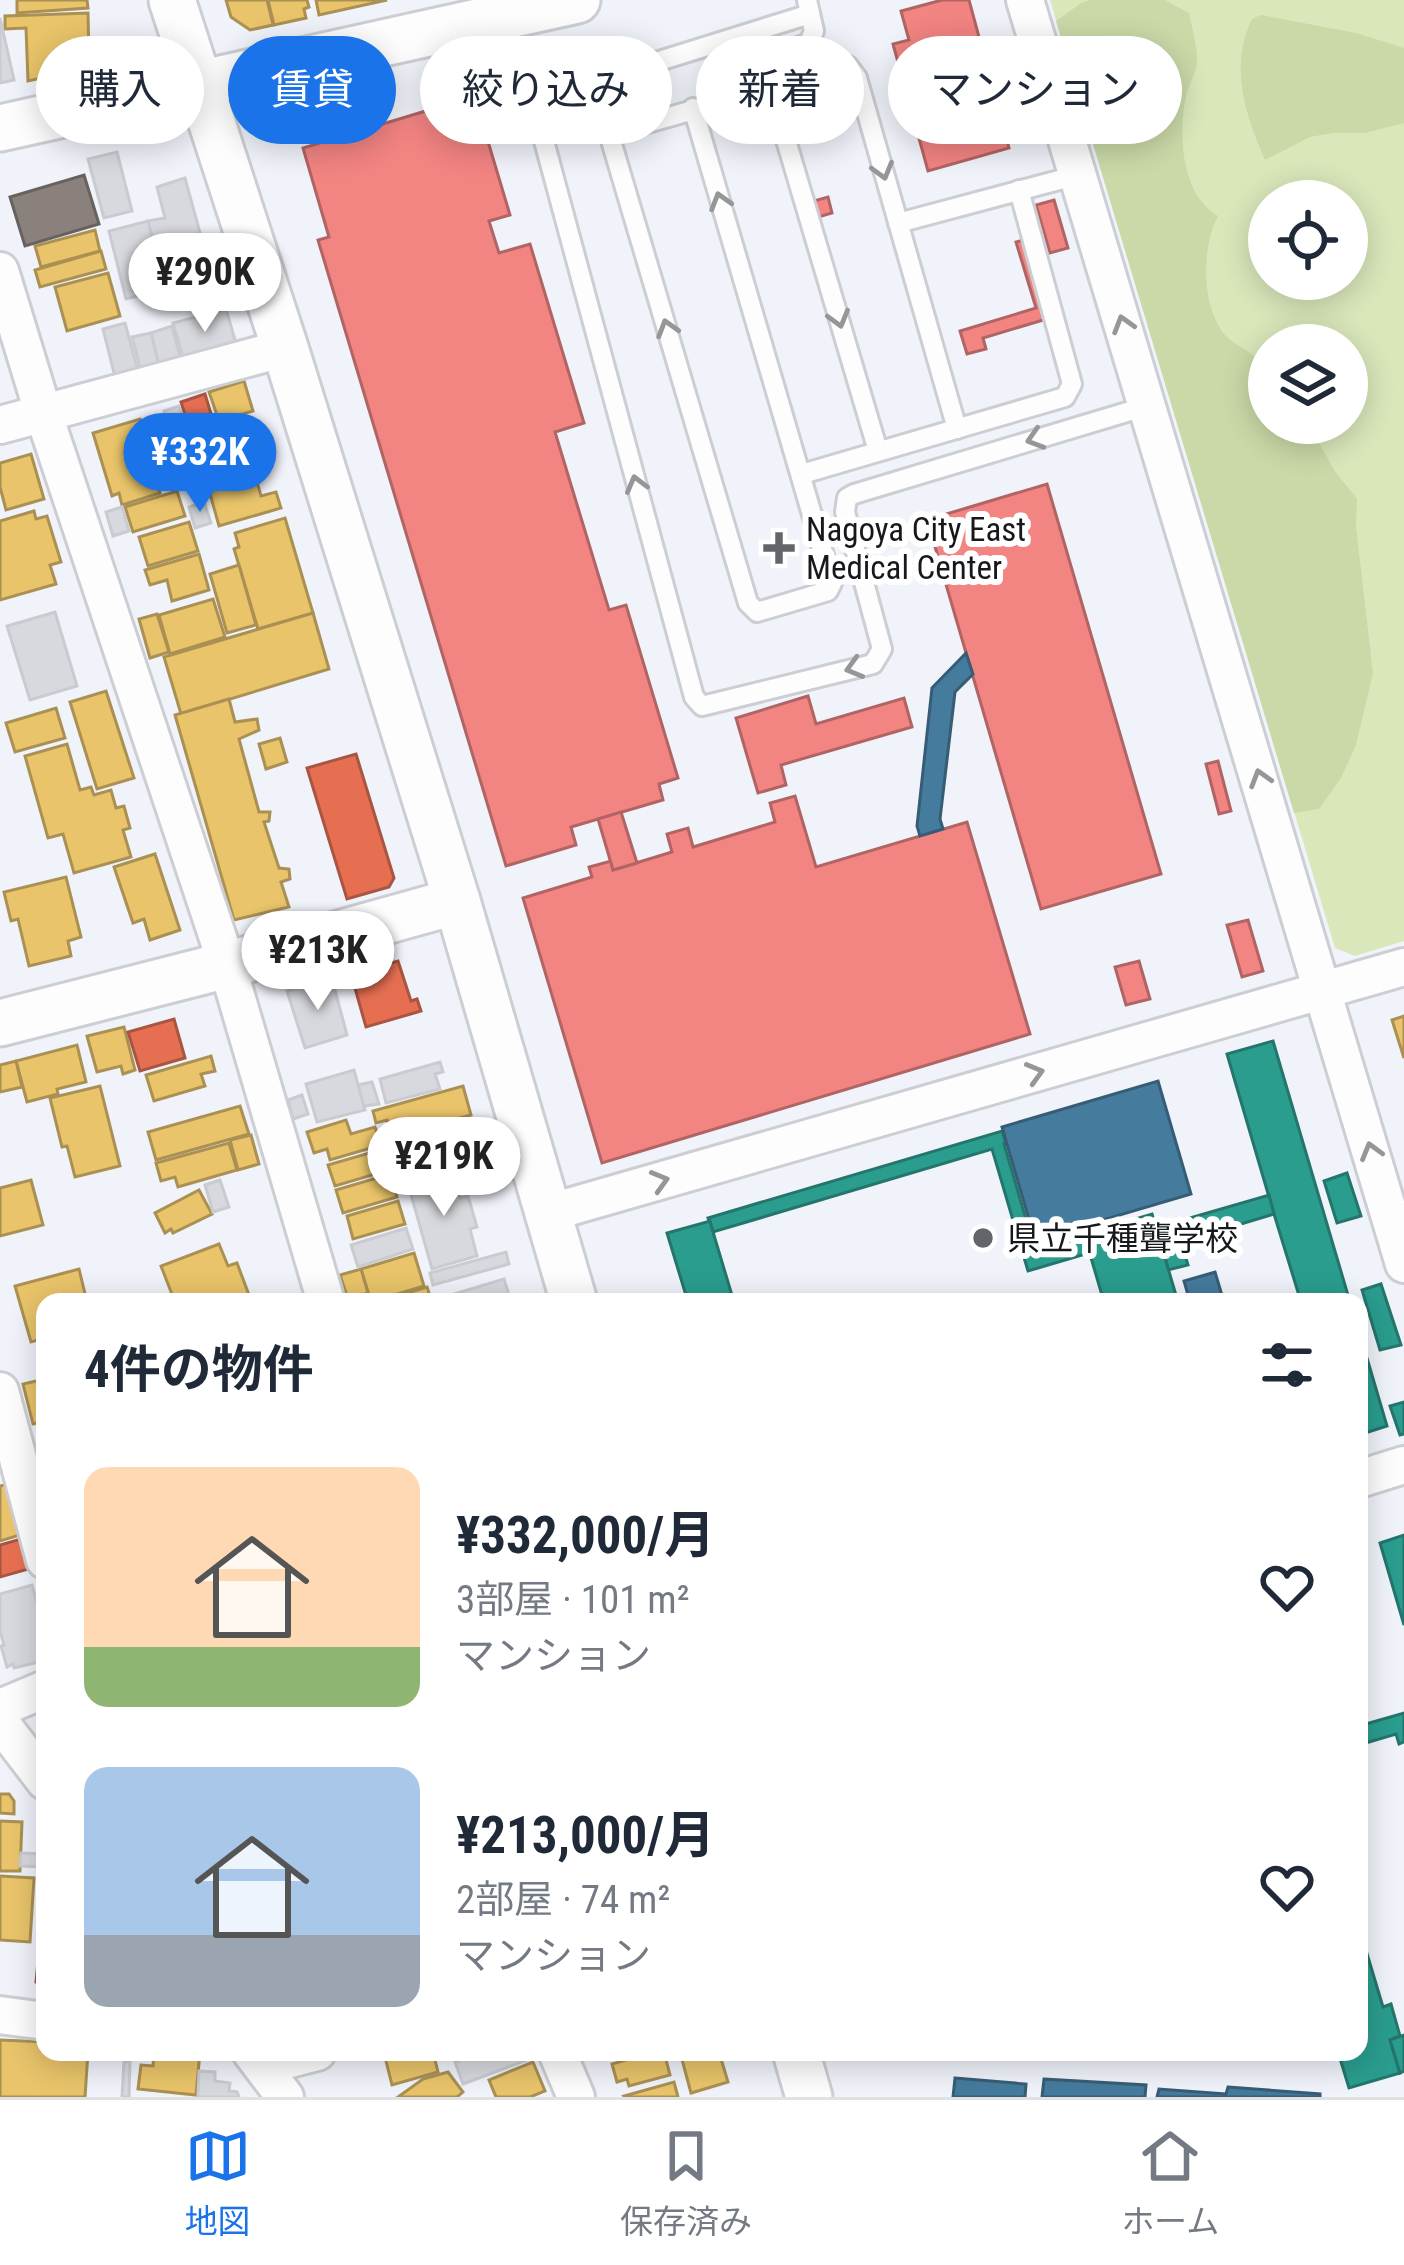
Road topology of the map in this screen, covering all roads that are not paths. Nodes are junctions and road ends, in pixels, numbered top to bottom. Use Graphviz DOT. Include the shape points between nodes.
graph roads {
  1 [pos="172,0"];
  2 [pos="577,0"];
  3 [pos="1025,0"];
  4 [pos="808,7"];
  5 [pos="475,11"];
  6 [pos="183,36"];
  7 [pos="812,36"];
  8 [pos="204,80"];
  9 [pos="204,100"];
  10 [pos="864,103"];
  11 [pos="696,107"];
  12 [pos="693,108"];
  13 [pos="36,120"];
  14 [pos="0,128"];
  15 [pos="787,144"];
  16 [pos="1078,175"];
  17 [pos="1019,190"];
  18 [pos="898,223"];
  19 [pos="0,272"];
  20 [pos="286,348"];
  21 [pos="1147,406"];
  22 [pos="43,412"];
  23 [pos="0,425"];
  24 [pos="957,429"];
  25 [pos="878,451"];
  26 [pos="802,474"];
  27 [pos="457,901"];
  28 [pos="226,965"];
  29 [pos="1404,967"];
  30 [pos="1324,991"];
  31 [pos="0,1023"];
  32 [pos="548,1213"];
  33 [pos="1404,1264"];
  34 [pos="323,1293"];
  35 [pos="571,1293"];
  36 [pos="0,1391"];
  37 [pos="1404,1465"];
  38 [pos="1368,1475"];
  39 [pos="36,1526"];
  40 [pos="36,1693"];
  41 [pos="0,1708"];
  42 [pos="0,1722"];
  43 [pos="36,1769"];
  44 [pos="0,2015"];
  45 [pos="36,2020"];
  46 [pos="258,2061"];
  47 [pos="561,2061"];
  48 [pos="799,2061"];
  49 [pos="285,2097"];
  50 [pos="576,2097"];
  51 [pos="809,2097"];
  1 -- 6 [label="street"];
  2 -- 5 [label="street"];
  3 -- 16 [label="street"];
  4 -- 7 [label="lane"];
  21 -- 4 [label="lane, one-way" via="847,498 844,512 882,649 873,664 702,706 694,698 537,115 540,98"];
  5 -- 8 [label="street"];
  9 -- 20 [label="street"];
  10 -- 18 [label="lane, one-way"];
  11 -- 12 [label="lane"];
  26 -- 12 [label="lane, one-way"];
  26 -- 12 [label="lane, one-way" via="832,584 758,612 748,603 612,144 616,132"];
  13 -- 14 [label="street"];
  15 -- 25 [label="lane, one-way"];
  16 -- 17 [label="lane"];
  21 -- 16 [label="street, one-way"];
  17 -- 18 [label="lane"];
  17 -- 24 [label="lane" via="1072,384 1065,397"];
  18 -- 24 [label="lane"];
  19 -- 22 [label="street"];
  20 -- 22 [label="street"];
  20 -- 27 [label="street"];
  30 -- 21 [label="street, one-way"];
  22 -- 23 [label="street"];
  22 -- 28 [label="street"];
  24 -- 25 [label="lane"];
  25 -- 26 [label="lane"];
  27 -- 28 [label="street"];
  27 -- 32 [label="street"];
  28 -- 31 [label="street"];
  28 -- 34 [label="street"];
  29 -- 30 [label="street"];
  32 -- 30 [label="street, one-way"];
  33 -- 30 [label="street, one-way"];
  32 -- 35 [label="street"];
  36 -- 39 [label="street"];
  37 -- 38 [label="street"];
  40 -- 41 [label="street"];
  42 -- 43 [label="street"];
  44 -- 45 [label="street"];
  46 -- 49 [label="street"];
  47 -- 50 [label="street"];
  48 -- 51 [label="street"];
}
